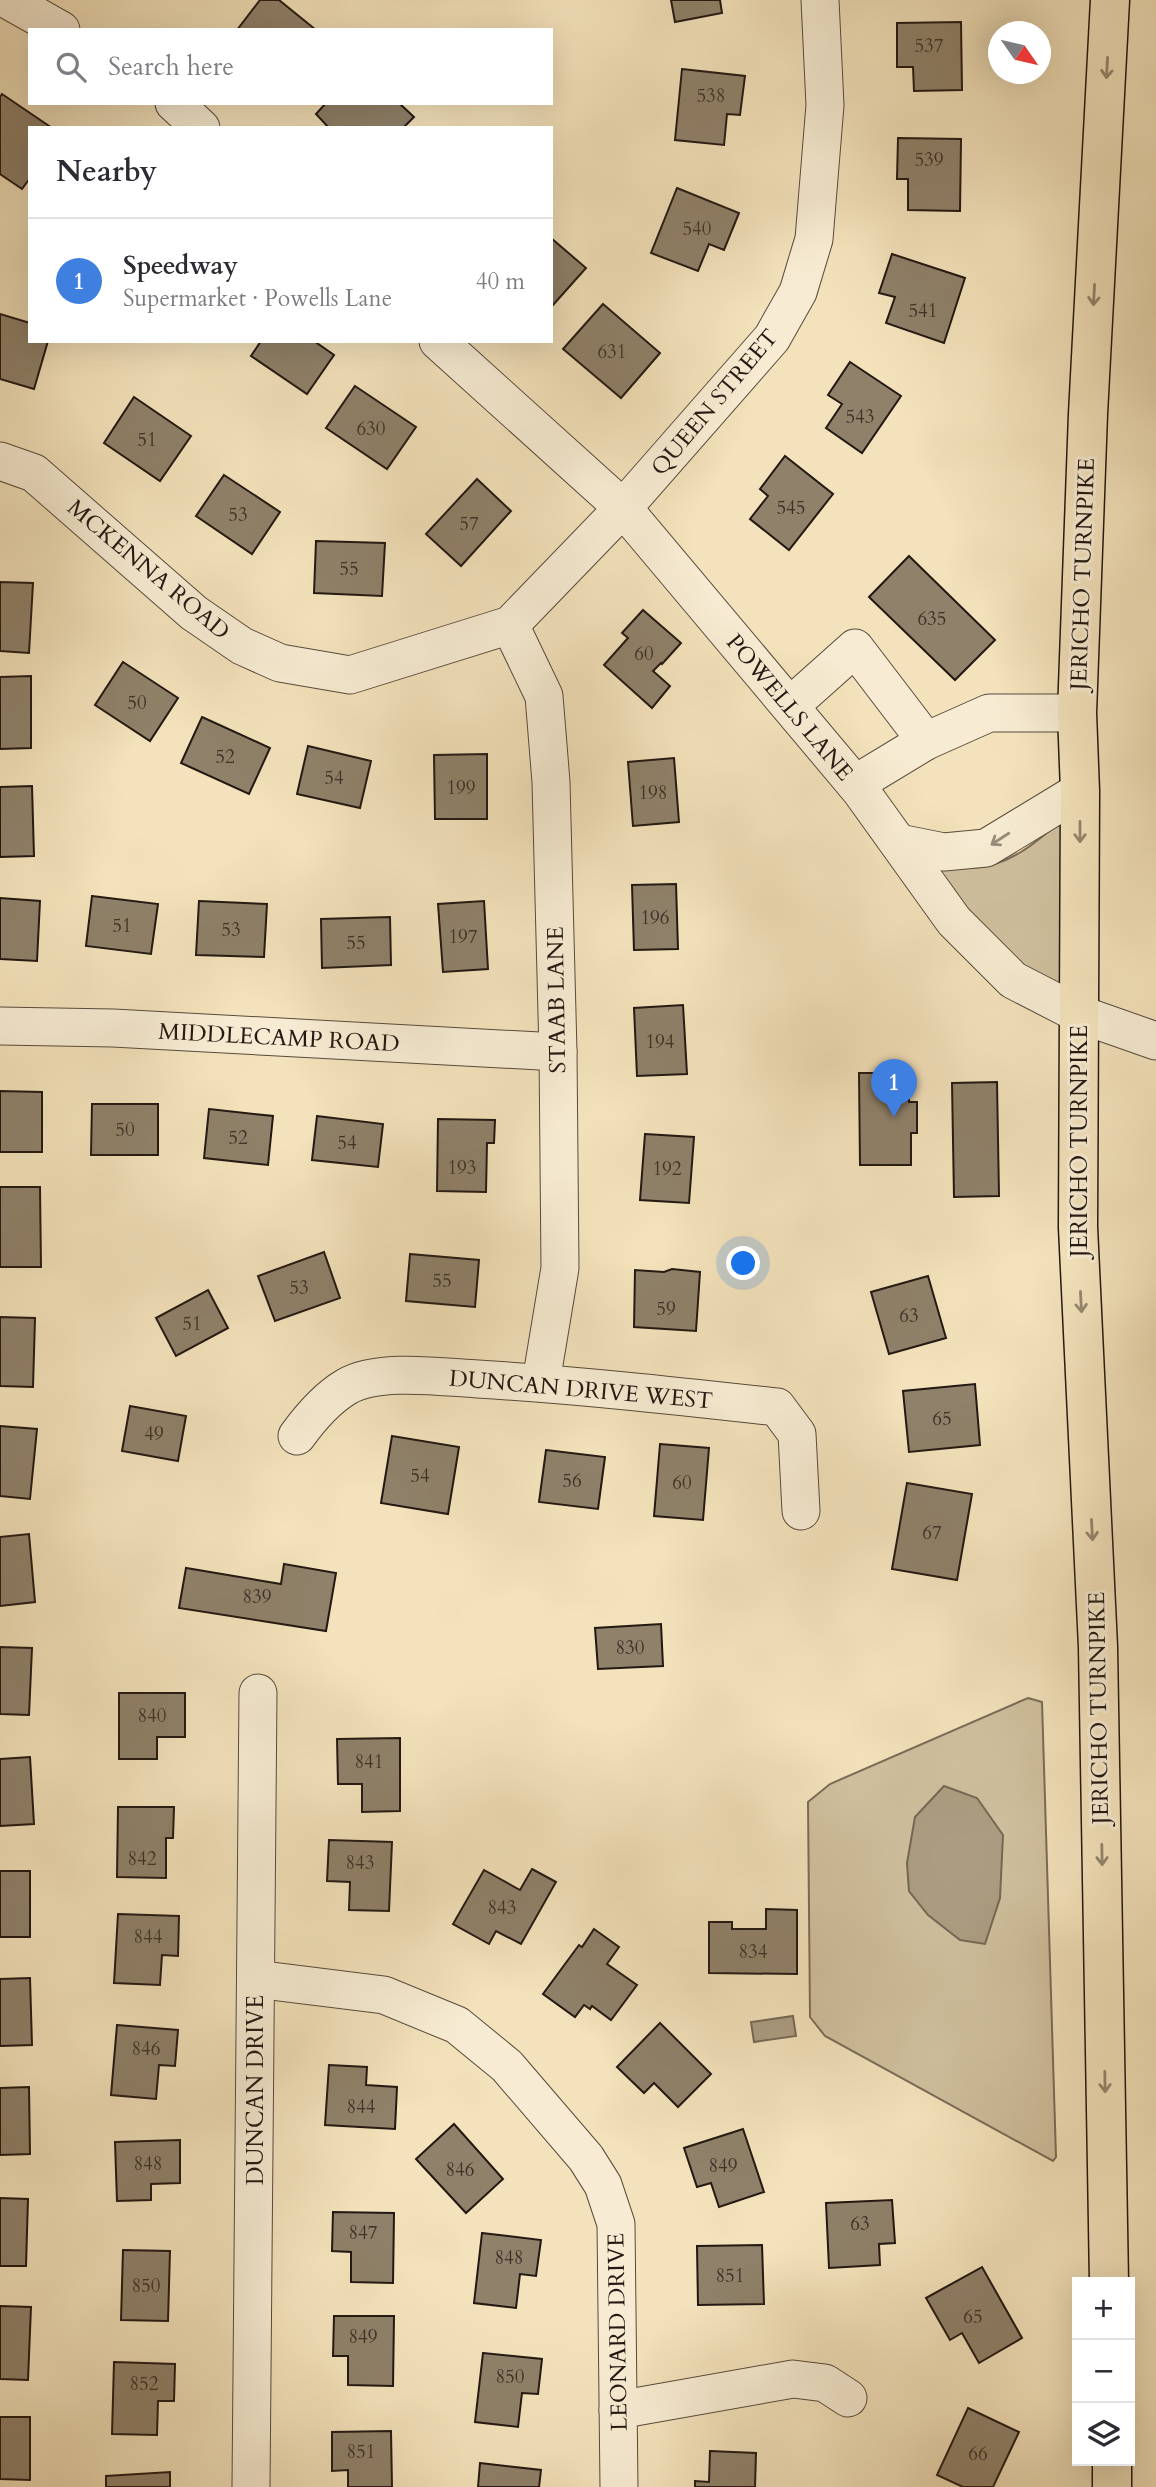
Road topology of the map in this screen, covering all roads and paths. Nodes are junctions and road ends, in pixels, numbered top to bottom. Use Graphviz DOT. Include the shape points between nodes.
graph roads {
  1 [pos="8,0"];
  2 [pos="820,0"];
  3 [pos="1110,0"];
  4 [pos="57,28"];
  5 [pos="176,105"];
  6 [pos="199,126"];
  7 [pos="440,343"];
  8 [pos="0,461"];
  9 [pos="623,508"];
  10 [pos="510,625"];
  11 [pos="790,706"];
  12 [pos="1077,713"];
  13 [pos="926,741"];
  14 [pos="855,784"];
  15 [pos="1080,791"];
  16 [pos="899,844"];
  17 [pos="1079,1014"];
  18 [pos="0,1026"];
  19 [pos="1156,1041"];
  20 [pos="558,1052"];
  21 [pos="541,1382"];
  22 [pos="297,1436"];
  23 [pos="801,1511"];
  24 [pos="258,1693"];
  25 [pos="256,1979"];
  26 [pos="1109,2277"];
  27 [pos="848,2398"];
  28 [pos="618,2410"];
  29 [pos="1112,2466"];
  30 [pos="251,2487"];
  31 [pos="619,2487"];
  32 [pos="1112,2487"];
  1 -- 4 [label="street"];
  2 -- 9 [label="street, QUEEN STREET" via="825,105 814,239 798,292 772,338"];
  3 -- 12 [label="main road, JERICHO TURNPIKE, one-way"];
  5 -- 6 [label="street"];
  7 -- 9 [label="street, POWELLS LANE"];
  8 -- 10 [label="street, MCKENNA ROAD" via="34,473 194,613 242,646 280,663 349,675"];
  9 -- 10 [label="street, MCKENNA ROAD"];
  9 -- 11 [label="street, POWELLS LANE"];
  10 -- 20 [label="street, STAAB LANE" via="544,696 551,782"];
  11 -- 13 [label="street" via="855,648"];
  11 -- 14 [label="street, POWELLS LANE"];
  12 -- 13 [label="street" via="989,713"];
  12 -- 15 [label="main road, JERICHO TURNPIKE"];
  13 -- 14 [label="street"];
  14 -- 16 [label="street, POWELLS LANE"];
  15 -- 16 [label="street, one-way" via="986,848 944,852"];
  15 -- 17 [label="main road, JERICHO TURNPIKE, one-way"];
  16 -- 17 [label="street, POWELLS LANE" via="954,921 1013,981"];
  17 -- 19 [label="street, POWELLS LANE"];
  17 -- 26 [label="main road, JERICHO TURNPIKE, one-way" via="1078,1227 1098,1647"];
  18 -- 20 [label="street, MIDDLECAMP ROAD"];
  20 -- 21 [label="street, STAAB LANE" via="560,1268"];
  21 -- 22 [label="street, DUNCAN DRIVE WEST" via="409,1375 367,1380 346,1387 312,1415"];
  21 -- 23 [label="street, DUNCAN DRIVE WEST" via="776,1407 797,1434"];
  24 -- 25 [label="street, DUNCAN DRIVE"];
  25 -- 28 [label="street, LEONARD DRIVE" via="384,1995 457,2025 507,2066 586,2158 603,2185 616,2224"];
  25 -- 30 [label="street, DUNCAN DRIVE"];
  27 -- 28 [label="street" via="825,2383 793,2379"];
  28 -- 31 [label="street, LEONARD DRIVE"];
  29 -- 32 [label="main road"];
}
